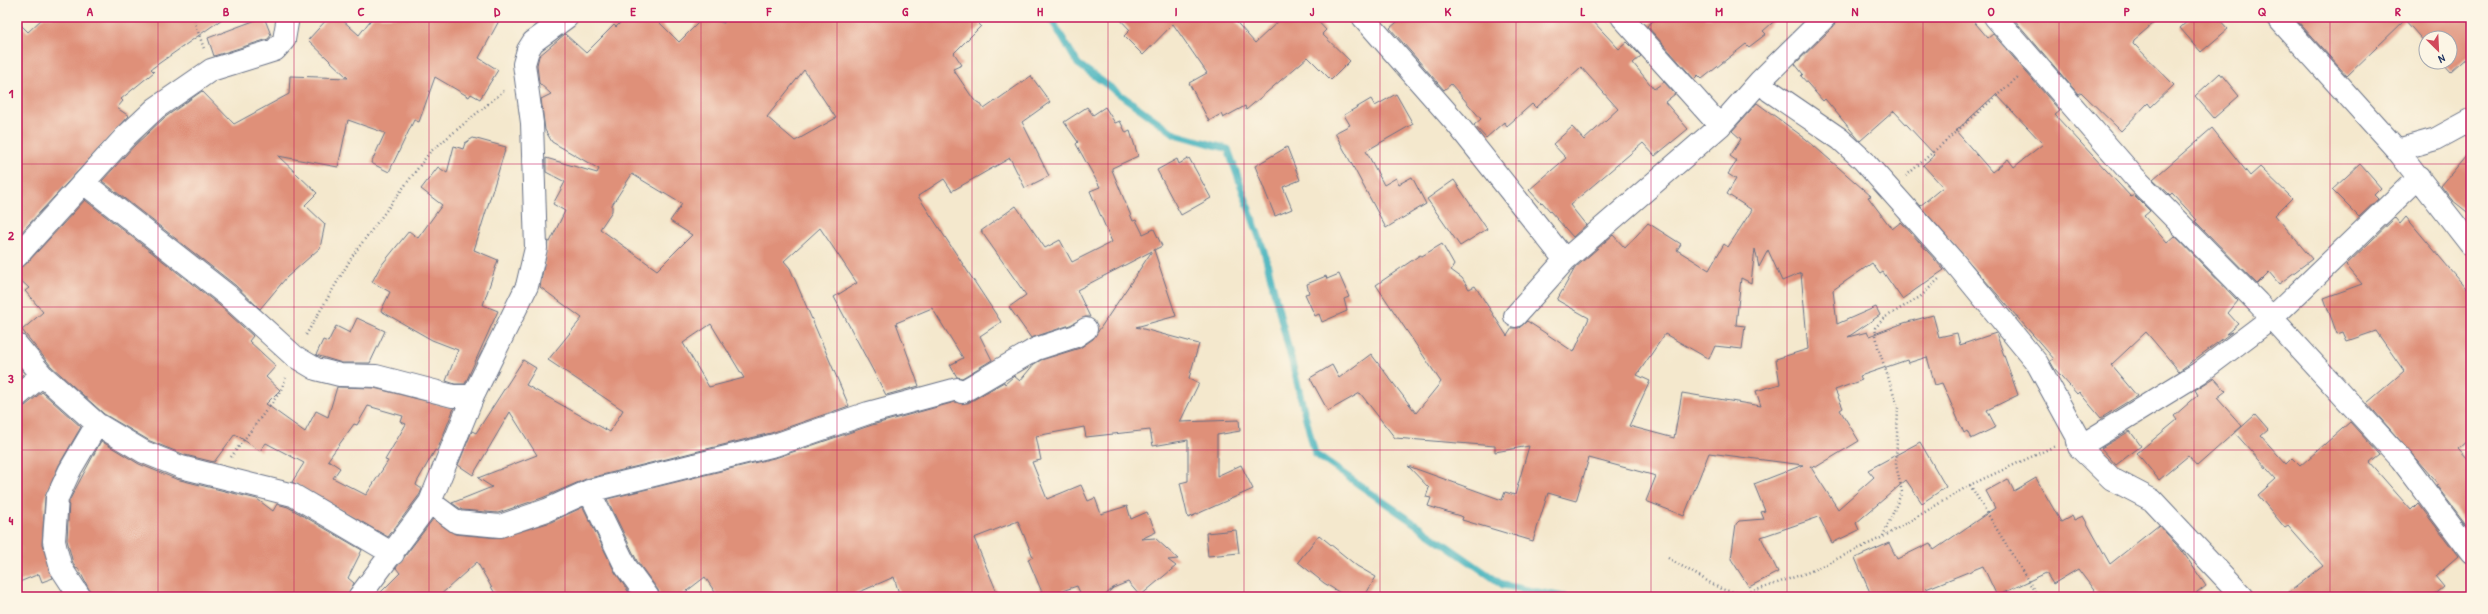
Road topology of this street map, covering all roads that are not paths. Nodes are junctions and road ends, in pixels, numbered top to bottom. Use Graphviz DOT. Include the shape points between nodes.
graph roads {
  1 [pos="288,17"];
  2 [pos="567,17"];
  3 [pos="1363,17"];
  4 [pos="1622,17"];
  5 [pos="1825,17"];
  6 [pos="1995,17"];
  7 [pos="2277,17"];
  8 [pos="1760,81"];
  9 [pos="2471,120"];
  10 [pos="1720,126"];
  11 [pos="2397,150"];
  12 [pos="2419,177"];
  13 [pos="84,183"];
  14 [pos="2471,245"];
  15 [pos="17,256"];
  16 [pos="1565,260"];
  17 [pos="1515,316"];
  18 [pos="2272,318"];
  19 [pos="1086,329"];
  20 [pos="17,345"];
  21 [pos="42,375"];
  22 [pos="17,396"];
  23 [pos="473,396"];
  24 [pos="97,424"];
  25 [pos="2078,441"];
  26 [pos="589,491"];
  27 [pos="430,502"];
  28 [pos="2471,552"];
  29 [pos="393,554"];
  30 [pos="80,597"];
  31 [pos="359,597"];
  32 [pos="648,597"];
  33 [pos="2244,597"];
  1 -- 13 [label="street" via="284,40 275,50 211,70 156,108 125,137"];
  2 -- 23 [label="street" via="533,42 525,58 532,123 536,248 527,286"];
  3 -- 16 [label="street" via="1457,124"];
  4 -- 10 [label="street"];
  5 -- 8 [label="street"];
  6 -- 18 [label="street" via="2135,178"];
  7 -- 11 [label="street"];
  8 -- 10 [label="street"];
  8 -- 25 [label="street" via="1770,91 1840,139 1863,160 1956,263 2037,363"];
  9 -- 11 [label="street" via="2436,139"];
  10 -- 16 [label="street"];
  11 -- 12 [label="street"];
  12 -- 14 [label="street"];
  12 -- 18 [label="street"];
  13 -- 15 [label="street"];
  13 -- 23 [label="street" via="227,295 294,356 316,369 340,375 376,376 453,396"];
  16 -- 17 [label="street"];
  18 -- 25 [label="street" via="2199,373"];
  18 -- 28 [label="street" via="2401,459"];
  19 -- 26 [label="street" via="1076,336 1036,349 962,392 957,389 868,414 775,445"];
  20 -- 21 [label="street"];
  21 -- 22 [label="street"];
  21 -- 24 [label="street"];
  23 -- 27 [label="street"];
  24 -- 29 [label="street" via="150,455 181,467 293,495"];
  24 -- 30 [label="street" via="57,498 54,541 56,550 61,568"];
  25 -- 33 [label="street" via="2112,479 2152,500"];
  26 -- 27 [label="street" via="547,510 500,526 457,522"];
  26 -- 32 [label="street" via="626,566"];
  27 -- 29 [label="street"];
  29 -- 31 [label="street"];
}
